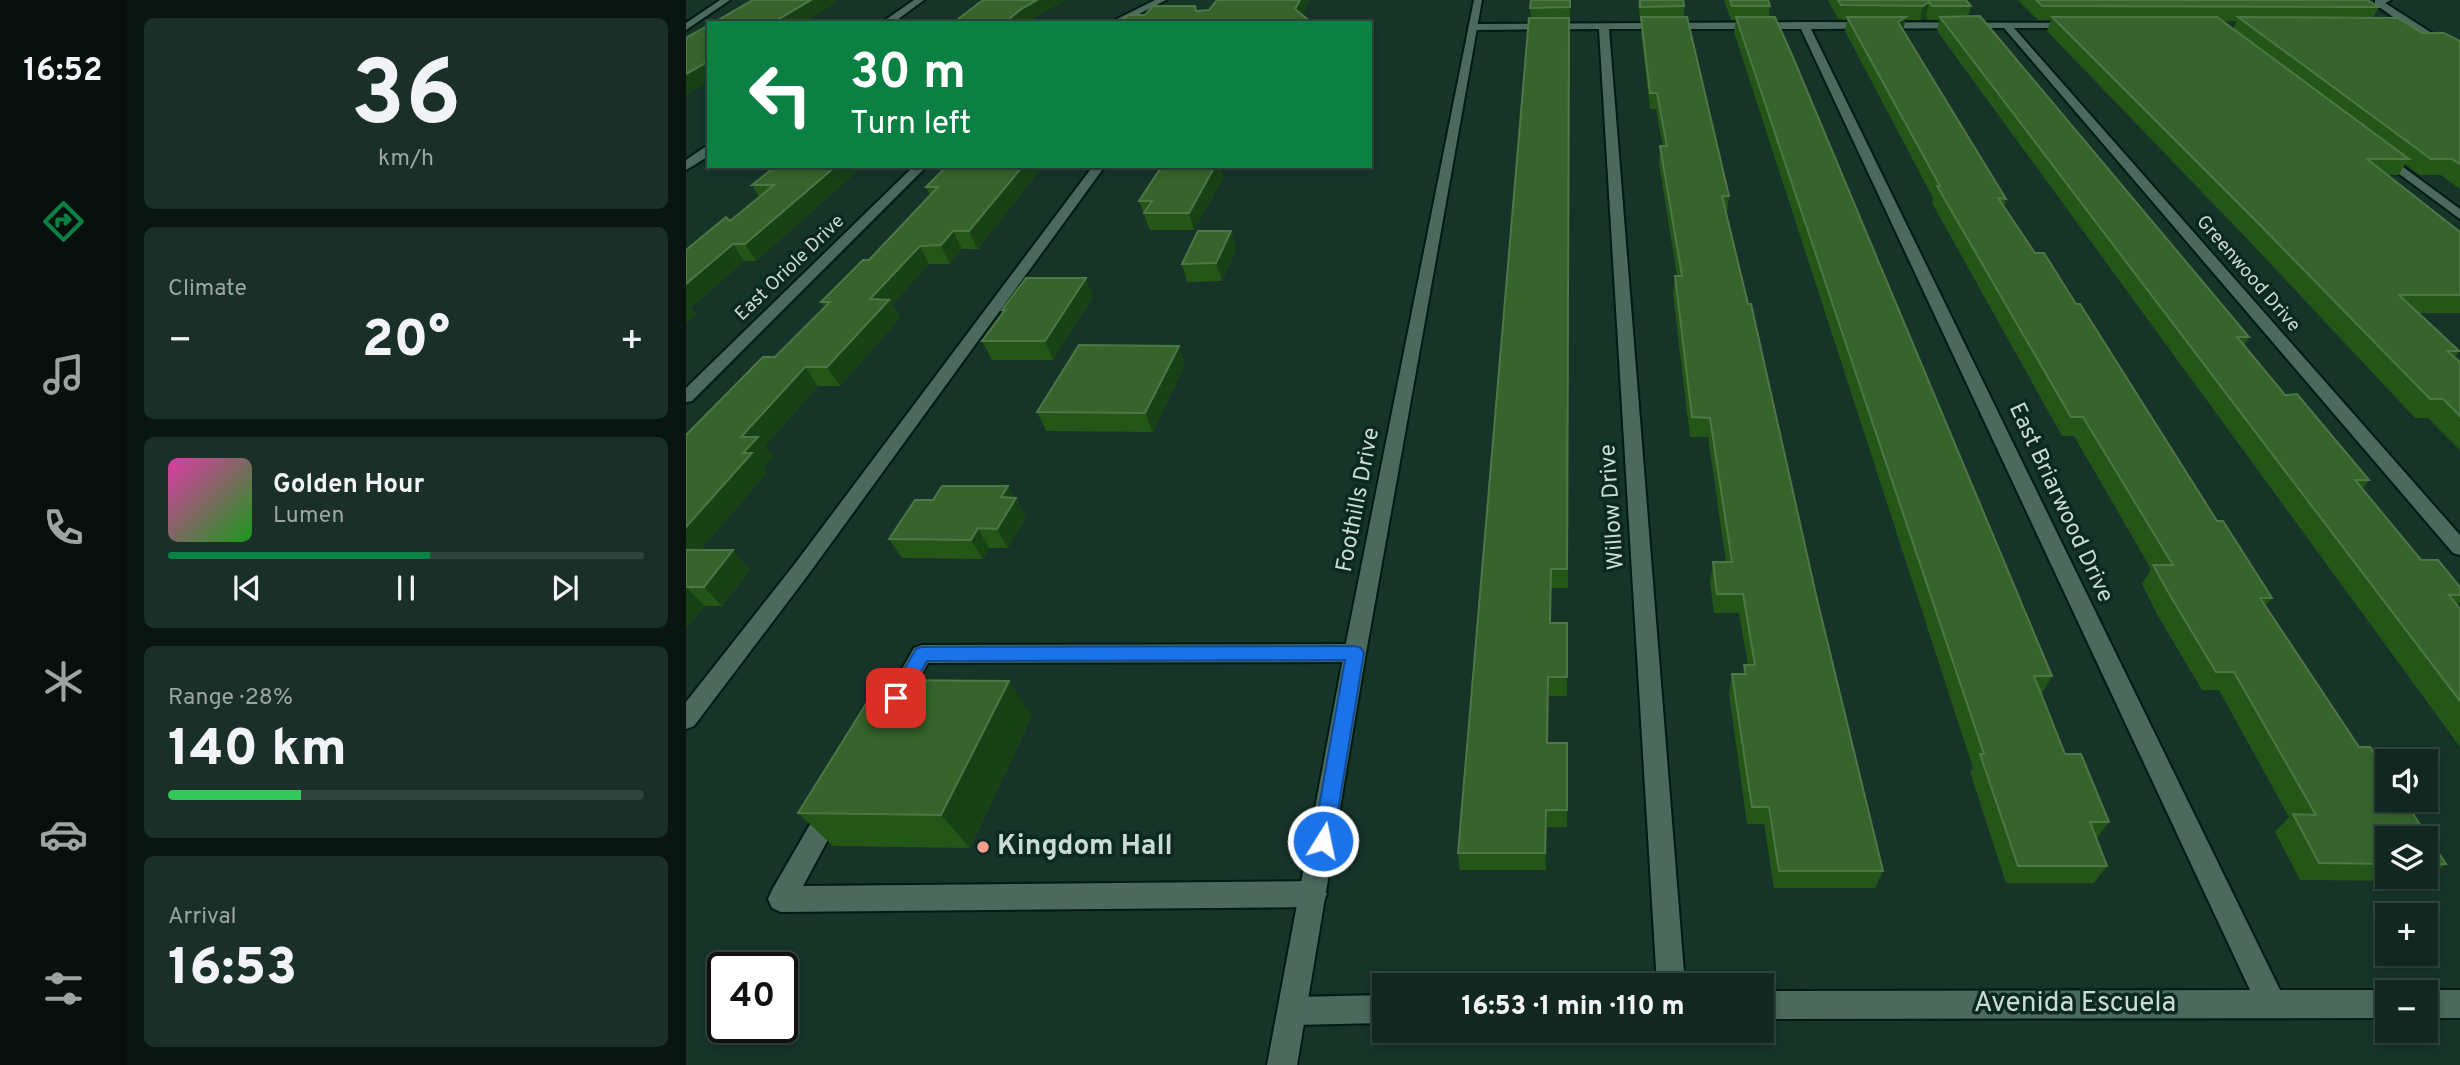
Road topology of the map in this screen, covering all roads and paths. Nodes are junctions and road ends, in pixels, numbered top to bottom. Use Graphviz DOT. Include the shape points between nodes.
graph roads {
  1 [pos="726,0"];
  2 [pos="920,0"];
  3 [pos="1162,0"];
  4 [pos="1478,0"];
  5 [pos="2387,0"];
  6 [pos="889,21"];
  7 [pos="1118,21"];
  8 [pos="1804,24"];
  9 [pos="2006,24"];
  10 [pos="2089,25"];
  11 [pos="1604,26"];
  12 [pos="686,27"];
  13 [pos="1473,27"];
  14 [pos="2399,27"];
  15 [pos="2413,27"];
  16 [pos="2460,55"];
  17 [pos="2374,149"];
  18 [pos="707,151"];
  19 [pos="686,166"];
  20 [pos="918,168"];
  21 [pos="1098,168"];
  22 [pos="2460,215"];
  23 [pos="686,397"];
  24 [pos="2460,548"];
  25 [pos="1355,653"];
  26 [pos="686,719"];
  27 [pos="881,724"];
  28 [pos="841,794"];
  29 [pos="1314,894"];
  30 [pos="1670,973"];
  31 [pos="2271,1003"];
  32 [pos="2375,1004"];
  33 [pos="2438,1004"];
  34 [pos="2460,1004"];
  35 [pos="1774,1005"];
  36 [pos="1372,1009"];
  37 [pos="1293,1010"];
  38 [pos="1282,1065"];
  1 -- 12 [label="street"];
  2 -- 6 [label="street"];
  3 -- 7 [label="street"];
  4 -- 13 [label="street, Foothills Drive"];
  5 -- 15 [label="street" via="2378,2"];
  8 -- 9 [label="street"];
  8 -- 11 [label="street"];
  8 -- 31 [label="street, East Briarwood Drive"];
  9 -- 10 [label="street"];
  9 -- 24 [label="street, Greenwood Drive"];
  11 -- 13 [label="street"];
  11 -- 30 [label="street, Willow Drive"];
  13 -- 25 [label="street, Foothills Drive"];
  14 -- 15 [label="street"];
  15 -- 16 [label="street"];
  17 -- 22 [label="street"];
  18 -- 19 [label="street"];
  20 -- 23 [label="street, East Oriole Drive"];
  21 -- 26 [label="street"];
  25 -- 27 [label="street" via="922,654"];
  25 -- 29 [label="street, Foothills Drive"];
  28 -- 29 [label="street" via="781,899"];
  29 -- 37 [label="street, Foothills Drive"];
  31 -- 32 [label="street, Avenida Escuela"];
  31 -- 35 [label="street, Avenida Escuela"];
  33 -- 34 [label="street"];
  36 -- 37 [label="street"];
  37 -- 38 [label="street, Foothills Drive"];
}
